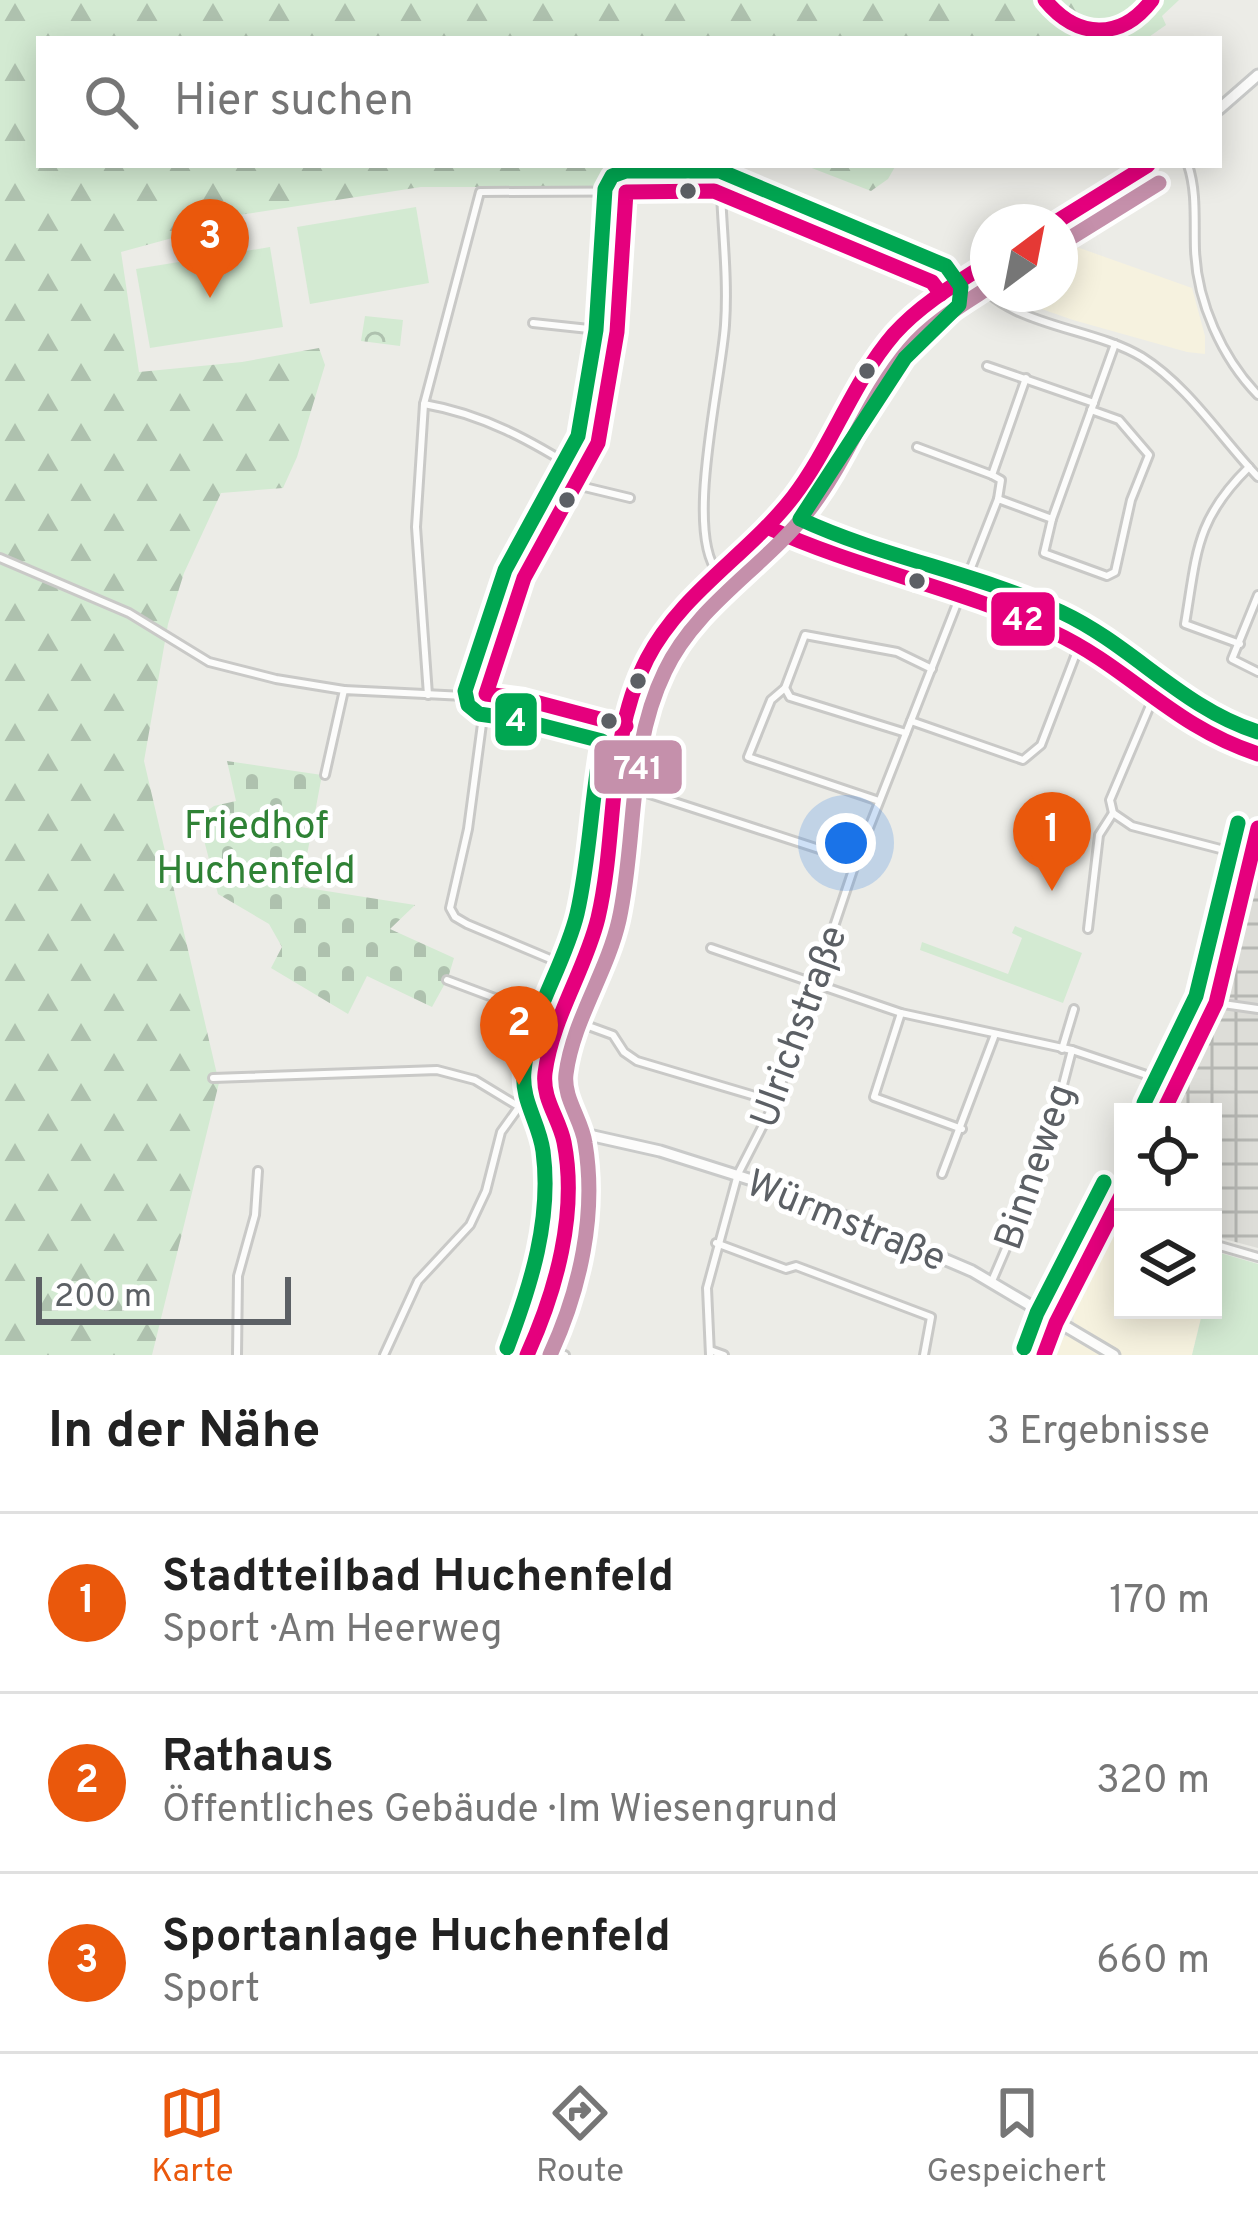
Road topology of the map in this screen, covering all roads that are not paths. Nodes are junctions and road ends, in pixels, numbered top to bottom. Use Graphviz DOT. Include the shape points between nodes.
graph roads {
  1 [pos="1046,0"];
  2 [pos="1152,0"];
  3 [pos="1258,75"];
  4 [pos="1222,106"];
  5 [pos="1143,168"];
  6 [pos="1189,168"];
  7 [pos="626,192"];
  8 [pos="721,194"];
  9 [pos="1078,208"];
  10 [pos="970,274"];
  11 [pos="941,294"];
  12 [pos="1023,312"];
  13 [pos="532,323"];
  14 [pos="617,332"];
  15 [pos="1115,344"];
  16 [pos="987,366"];
  17 [pos="1026,378"];
  18 [pos="1258,395"];
  19 [pos="424,404"];
  20 [pos="1093,406"];
  21 [pos="917,447"];
  22 [pos="1249,467"];
  23 [pos="582,473"];
  24 [pos="992,475"];
  25 [pos="1258,477"];
  26 [pos="576,485"];
  27 [pos="630,498"];
  28 [pos="998,499"];
  29 [pos="1052,520"];
  30 [pos="767,527"];
  31 [pos="0,558"];
  32 [pos="718,573"];
  33 [pos="1258,595"];
  34 [pos="958,598"];
  35 [pos="1240,644"];
  36 [pos="1079,646"];
  37 [pos="932,669"];
  38 [pos="1258,672"];
  39 [pos="784,688"];
  40 [pos="344,690"];
  41 [pos="486,694"];
  42 [pos="428,695"];
  43 [pos="1153,701"];
  44 [pos="911,721"];
  45 [pos="626,726"];
  46 [pos="906,733"];
  47 [pos="1258,754"];
  48 [pos="325,776"];
  49 [pos="616,783"];
  50 [pos="879,801"];
  51 [pos="1113,813"];
  52 [pos="1258,828"];
  53 [pos="1251,857"];
  54 [pos="856,861"];
  55 [pos="1088,928"];
  56 [pos="711,948"];
  57 [pos="581,971"];
  58 [pos="447,980"];
  59 [pos="815,985"];
  60 [pos="1216,1003"];
  61 [pos="1074,1009"];
  62 [pos="1258,1010"];
  63 [pos="901,1013"];
  64 [pos="560,1019"];
  65 [pos="994,1036"];
  66 [pos="1067,1050"];
  67 [pos="213,1078"];
  68 [pos="1177,1085"];
  69 [pos="548,1102"];
  70 [pos="775,1102"];
  71 [pos="1168,1103"];
  72 [pos="519,1107"];
  73 [pos="962,1129"];
  74 [pos="562,1135"];
  75 [pos="258,1172"];
  76 [pos="738,1174"];
  77 [pos="942,1174"];
  78 [pos="1114,1211"];
  79 [pos="1112,1215"];
  80 [pos="716,1243"];
  81 [pos="1222,1247"];
  82 [pos="1258,1257"];
  83 [pos="992,1281"];
  84 [pos="1057,1323"];
  85 [pos="533,1343"];
  86 [pos="710,1353"];
  87 [pos="237,1355"];
  88 [pos="384,1355"];
  89 [pos="527,1355"];
  90 [pos="565,1355"];
  91 [pos="724,1355"];
  92 [pos="924,1355"];
  93 [pos="1045,1355"];
  94 [pos="1114,1355"];
  1 -- 2 [label="main road" via="1067,23 1098,33 1126,28"];
  3 -- 4 [label="main road"];
  5 -- 9 [label="main road"];
  6 -- 18 [label="street" via="1203,298 1221,343"];
  7 -- 8 [label="street"];
  7 -- 14 [label="street"];
  7 -- 19 [label="street" via="480,192"];
  8 -- 11 [label="street" via="932,282"];
  8 -- 32 [label="street" via="725,321 702,510 706,554"];
  10 -- 11 [label="main road"];
  11 -- 30 [label="main road" via="885,346"];
  12 -- 15 [label="street"];
  13 -- 14 [label="street"];
  14 -- 23 [label="street" via="598,443"];
  15 -- 20 [label="street"];
  15 -- 22 [label="street" via="1163,373"];
  16 -- 17 [label="street"];
  17 -- 20 [label="street"];
  17 -- 24 [label="street"];
  19 -- 23 [label="street" via="496,424"];
  19 -- 42 [label="street" via="416,527"];
  20 -- 29 [label="street"];
  20 -- 29 [label="street" via="1119,420 1149,455 1115,572 1044,553"];
  21 -- 24 [label="street"];
  22 -- 25 [label="street"];
  22 -- 35 [label="street" via="1202,529 1185,624"];
  23 -- 26 [label="street"];
  24 -- 28 [label="street" via="1000,480"];
  26 -- 27 [label="street"];
  26 -- 41 [label="street" via="524,578"];
  28 -- 29 [label="street"];
  28 -- 34 [label="street, Ulrichstraße"];
  30 -- 32 [label="main road"];
  30 -- 34 [label="street"];
  31 -- 40 [label="street" via="129,613 209,662"];
  32 -- 45 [label="main road" via="663,630"];
  33 -- 35 [label="street"];
  34 -- 36 [label="street"];
  34 -- 37 [label="street, Ulrichstraße"];
  35 -- 38 [label="street" via="1232,659"];
  36 -- 43 [label="street"];
  36 -- 44 [label="street" via="1040,746 1023,760"];
  37 -- 39 [label="street" via="897,652 806,635"];
  37 -- 44 [label="street, Ulrichstraße"];
  39 -- 46 [label="street" via="790,697"];
  39 -- 50 [label="street" via="748,757"];
  40 -- 42 [label="street"];
  40 -- 48 [label="street"];
  41 -- 42 [label="street"];
  41 -- 45 [label="street"];
  41 -- 57 [label="street" via="450,908 467,924"];
  43 -- 47 [label="street" via="1221,746"];
  43 -- 51 [label="street" via="1110,800"];
  44 -- 46 [label="street, Ulrichstraße"];
  45 -- 49 [label="main road"];
  46 -- 50 [label="street, Ulrichstraße"];
  49 -- 54 [label="street"];
  49 -- 57 [label="main road" via="605,883"];
  50 -- 54 [label="street, Ulrichstraße"];
  51 -- 53 [label="street" via="1132,826"];
  51 -- 55 [label="street" via="1099,835"];
  52 -- 53 [label="street"];
  53 -- 60 [label="street"];
  54 -- 59 [label="street, Ulrichstraße"];
  56 -- 59 [label="street"];
  57 -- 64 [label="main road"];
  58 -- 64 [label="street"];
  59 -- 63 [label="street"];
  59 -- 70 [label="street, Ulrichstraße"];
  60 -- 62 [label="street"];
  60 -- 68 [label="street"];
  61 -- 66 [label="street, Binneweg"];
  63 -- 65 [label="street"];
  63 -- 73 [label="street" via="874,1097"];
  64 -- 69 [label="main road" via="545,1071"];
  64 -- 70 [label="street" via="613,1035 637,1061"];
  65 -- 66 [label="street"];
  65 -- 73 [label="street"];
  66 -- 68 [label="street"];
  66 -- 83 [label="street, Binneweg" via="1043,1162"];
  67 -- 72 [label="street" via="416,1068 475,1081"];
  68 -- 71 [label="street"];
  69 -- 72 [label="street"];
  69 -- 74 [label="main road"];
  70 -- 76 [label="street, Ulrichstraße"];
  72 -- 88 [label="street" via="501,1132 470,1225 418,1281"];
  73 -- 77 [label="street"];
  74 -- 76 [label="main road, Würmstraße" via="580,1132"];
  74 -- 85 [label="main road" via="559,1260"];
  75 -- 87 [label="street" via="238,1276"];
  76 -- 80 [label="street, Ulrichstraße"];
  76 -- 83 [label="main road, Würmstraße"];
  78 -- 79 [label="street"];
  79 -- 84 [label="street"];
  80 -- 86 [label="street, Ulrichstraße" via="707,1288"];
  80 -- 92 [label="street" via="931,1317"];
  81 -- 82 [label="street"];
  83 -- 84 [label="main road, Würmstraße"];
  84 -- 93 [label="street"];
  84 -- 94 [label="main road, Würmstraße"];
  85 -- 89 [label="main road"];
  85 -- 90 [label="street"];
  86 -- 91 [label="street"];
}
